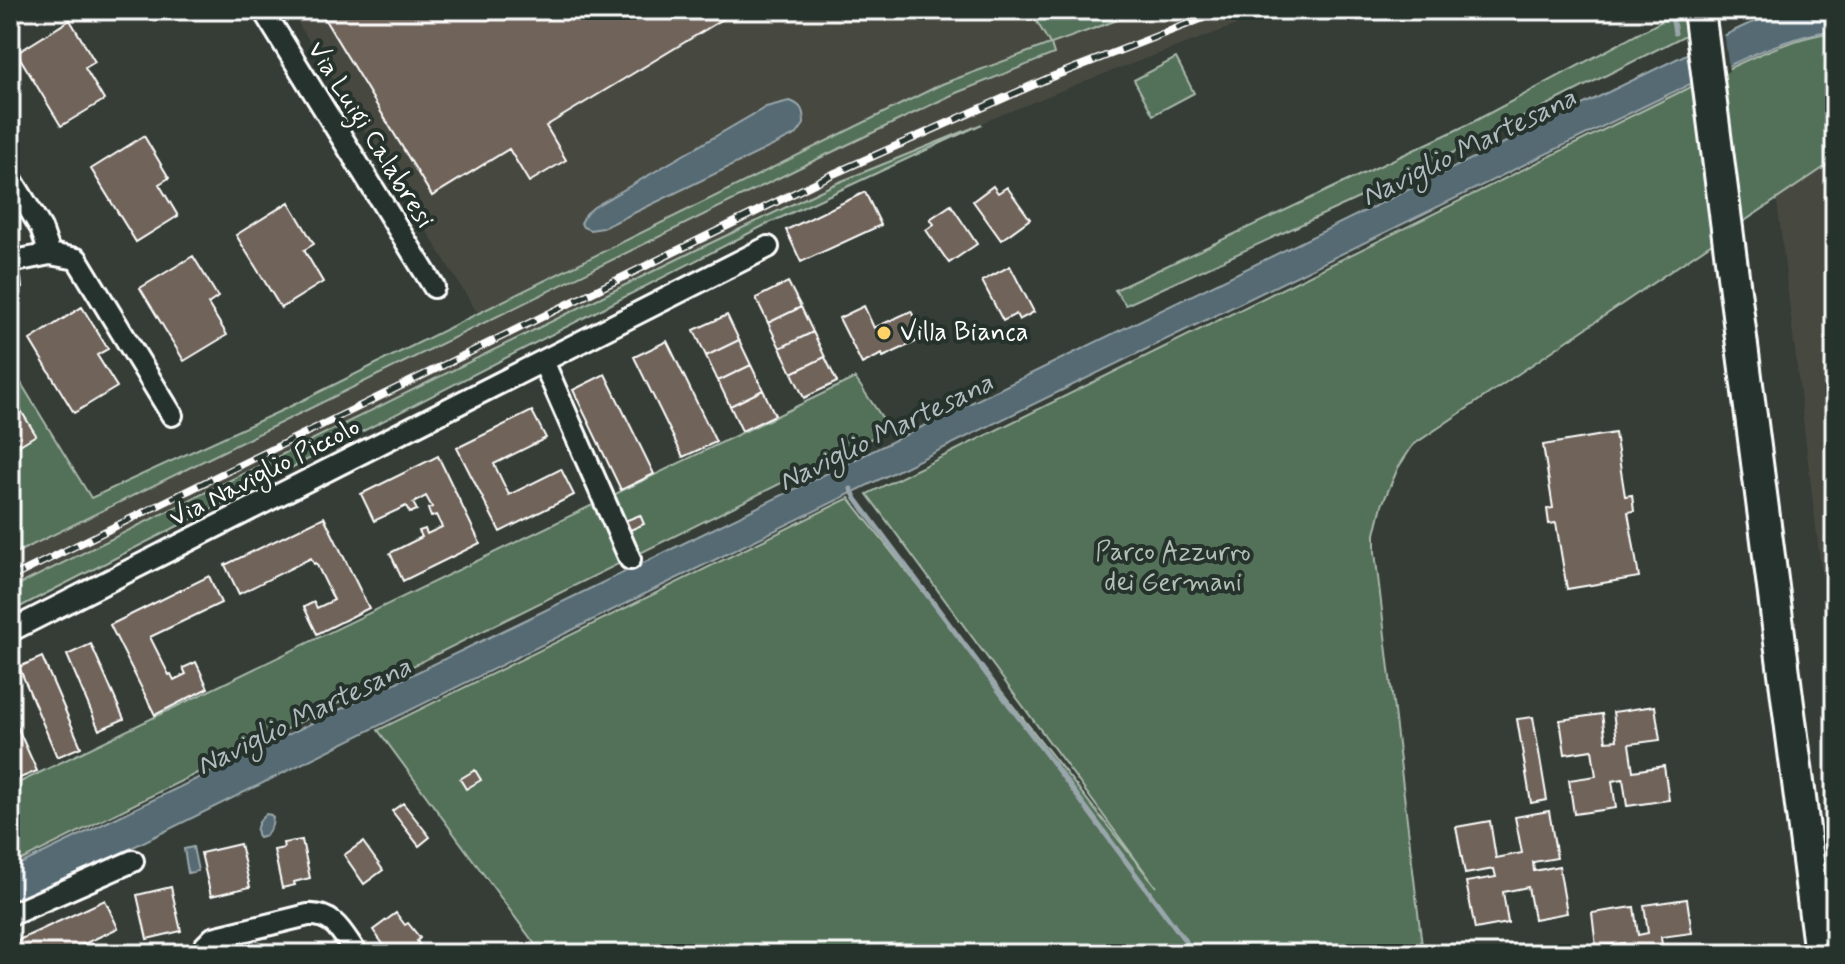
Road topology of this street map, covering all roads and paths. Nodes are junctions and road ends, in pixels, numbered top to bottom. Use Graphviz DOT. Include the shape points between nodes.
graph roads {
  1 [pos="263,10"];
  2 [pos="1699,10"];
  3 [pos="10,177"];
  4 [pos="768,247"];
  5 [pos="50,254"];
  6 [pos="10,262"];
  7 [pos="434,287"];
  8 [pos="543,361"];
  9 [pos="172,415"];
  10 [pos="630,559"];
  11 [pos="10,631"];
  12 [pos="133,861"];
  13 [pos="10,915"];
  14 [pos="205,954"];
  15 [pos="357,954"];
  16 [pos="1820,954"];
  1 -- 7 [label="street, Via Luigi Calabresi"];
  2 -- 16 [label="main road"];
  3 -- 5 [label="street"];
  4 -- 8 [label="street, Via Naviglio Piccolo"];
  5 -- 6 [label="street"];
  5 -- 9 [label="street" via="77,259"];
  8 -- 10 [label="street"];
  8 -- 11 [label="street, Via Naviglio Piccolo"];
  12 -- 13 [label="street"];
  14 -- 15 [label="street" via="213,938 318,915 333,922"];
}
